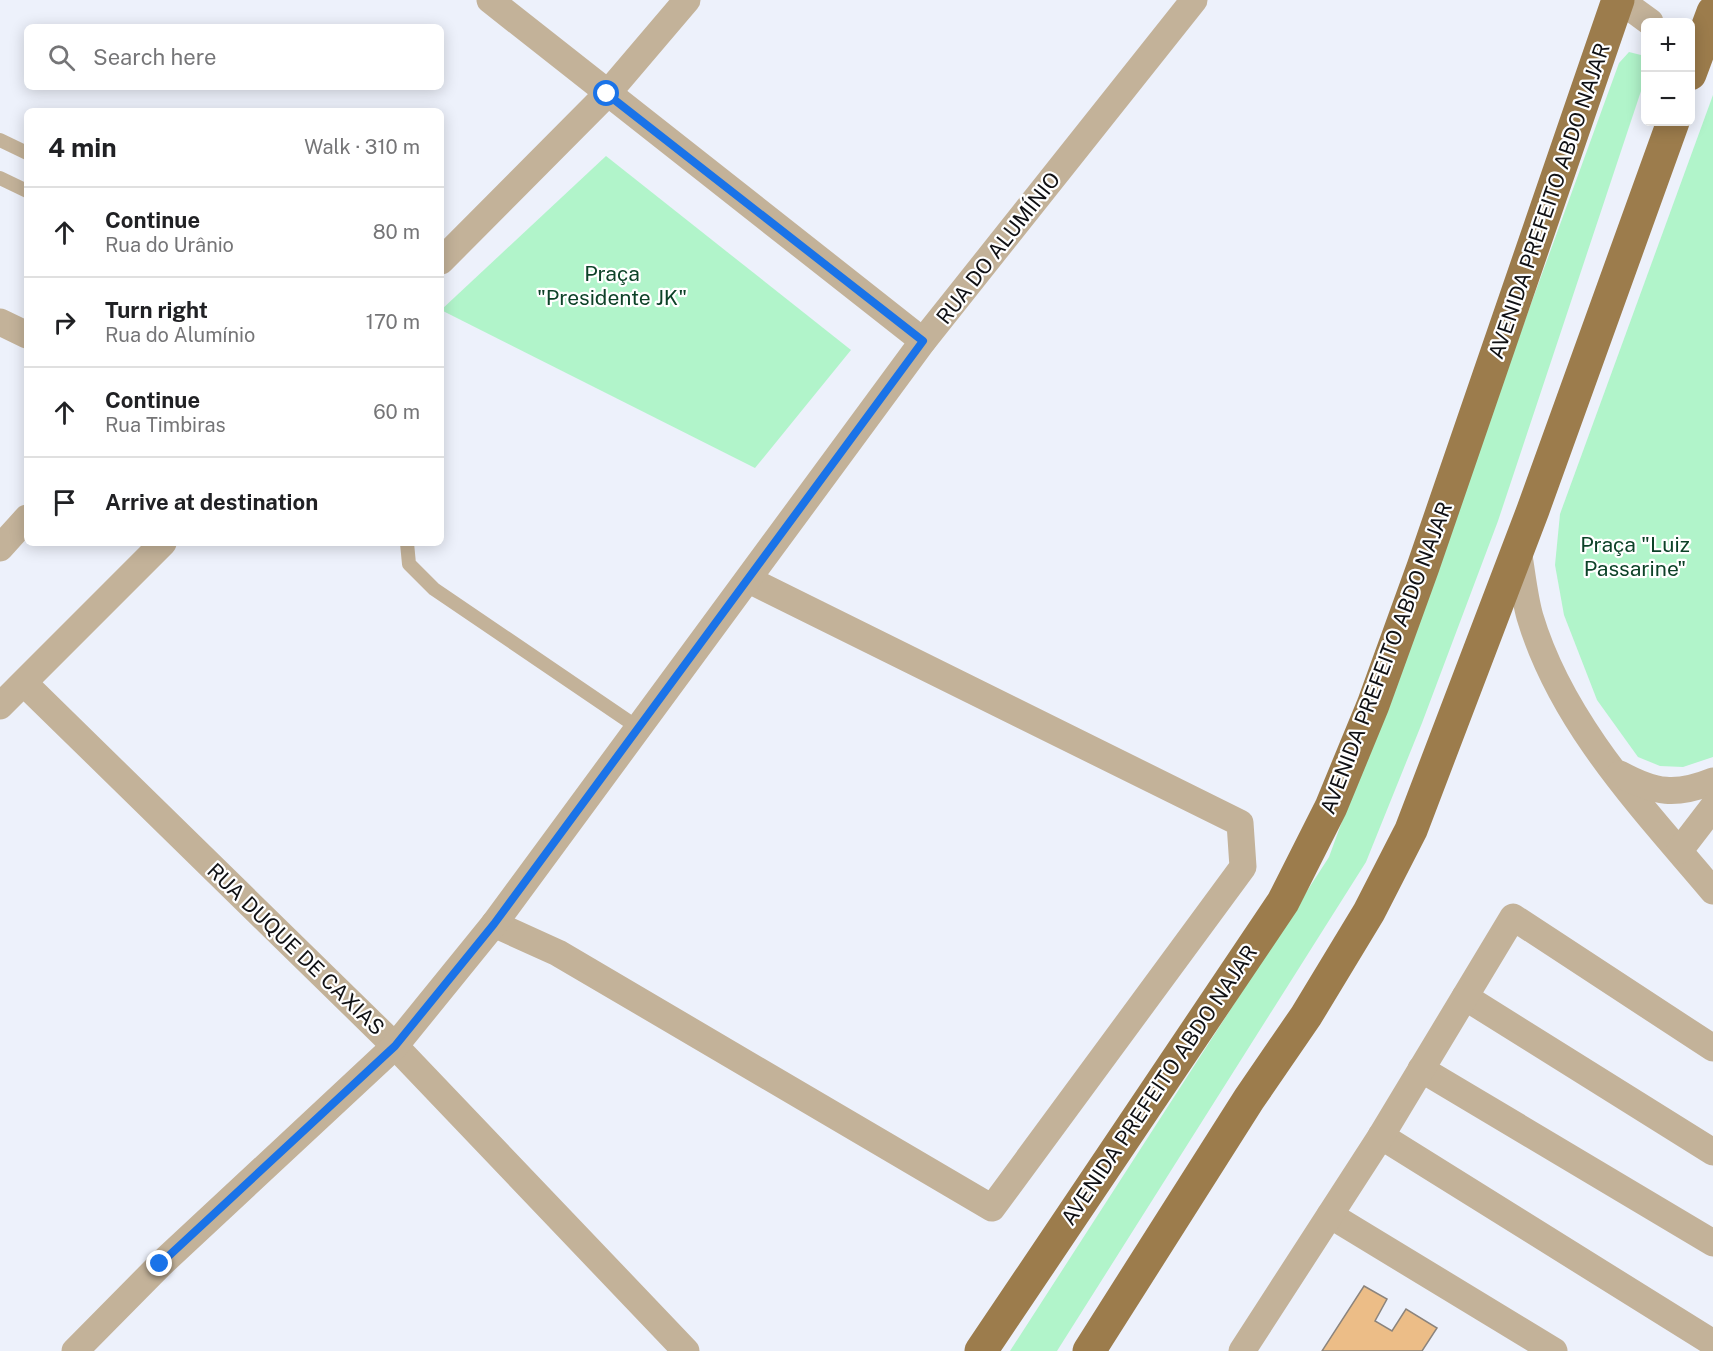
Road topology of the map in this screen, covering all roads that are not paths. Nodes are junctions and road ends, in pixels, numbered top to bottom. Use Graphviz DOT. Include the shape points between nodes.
graph roads {
  1 [pos="490,0"];
  2 [pos="687,0"];
  3 [pos="1194,0"];
  4 [pos="1619,0"];
  5 [pos="1713,12"];
  6 [pos="1644,18"];
  7 [pos="1695,54"];
  8 [pos="607,94"];
  9 [pos="1672,126"];
  10 [pos="0,140"];
  11 [pos="24,152"];
  12 [pos="0,178"];
  13 [pos="24,190"];
  14 [pos="444,258"];
  15 [pos="0,322"];
  16 [pos="24,334"];
  17 [pos="923,341"];
  18 [pos="24,521"];
  19 [pos="160,546"];
  20 [pos="407,546"];
  21 [pos="0,548"];
  22 [pos="1518,550"];
  23 [pos="749,580"];
  24 [pos="24,683"];
  25 [pos="0,706"];
  26 [pos="640,729"];
  27 [pos="1614,771"];
  28 [pos="1713,781"];
  29 [pos="1713,807"];
  30 [pos="1680,850"];
  31 [pos="1711,884"];
  32 [pos="494,924"];
  33 [pos="1465,997"];
  34 [pos="395,1046"];
  35 [pos="1713,1048"];
  36 [pos="1421,1069"];
  37 [pos="1381,1136"];
  38 [pos="1713,1152"];
  39 [pos="1330,1215"];
  40 [pos="1713,1243"];
  41 [pos="1713,1343"];
  42 [pos="75,1351"];
  43 [pos="686,1351"];
  44 [pos="981,1351"];
  45 [pos="1089,1351"];
  46 [pos="1242,1351"];
  47 [pos="1554,1351"];
  1 -- 8 [label="street"];
  2 -- 8 [label="street"];
  3 -- 17 [label="street, RUA DO ALUMÍNIO"];
  4 -- 6 [label="street"];
  4 -- 44 [label="main road, AVENIDA PREFEITO ABDO NAJAR" via="1427,556 1331,807 1282,902"];
  5 -- 7 [label="main road"];
  8 -- 14 [label="street"];
  8 -- 17 [label="street"];
  9 -- 22 [label="main road"];
  10 -- 11 [label="lane"];
  12 -- 13 [label="lane"];
  15 -- 16 [label="street"];
  17 -- 23 [label="street, RUA DO ALUMÍNIO"];
  18 -- 21 [label="street"];
  19 -- 24 [label="street"];
  20 -- 26 [label="lane" via="410,564 434,589"];
  22 -- 27 [label="street" via="1530,616 1550,670 1579,724"];
  22 -- 45 [label="main road" via="1411,830 1369,912"];
  23 -- 26 [label="street, RUA DO ALUMÍNIO"];
  23 -- 32 [label="street" via="1240,823 1243,867 992,1208 558,953"];
  24 -- 25 [label="street"];
  24 -- 34 [label="street, RUA DUQUE DE CAXIAS"];
  26 -- 32 [label="street, RUA DO ALUMÍNIO"];
  27 -- 28 [label="street" via="1645,787 1671,792"];
  27 -- 30 [label="street"];
  29 -- 30 [label="street"];
  30 -- 31 [label="street"];
  32 -- 34 [label="street, RUA DO ALUMÍNIO"];
  33 -- 35 [label="street" via="1513,917"];
  33 -- 36 [label="street"];
  33 -- 38 [label="street"];
  34 -- 42 [label="street, RUA DO ALUMÍNIO" via="160,1264"];
  34 -- 43 [label="street, RUA DUQUE DE CAXIAS"];
  36 -- 37 [label="street"];
  36 -- 40 [label="street"];
  37 -- 39 [label="street"];
  37 -- 41 [label="street"];
  39 -- 46 [label="street"];
  39 -- 47 [label="street"];
}
